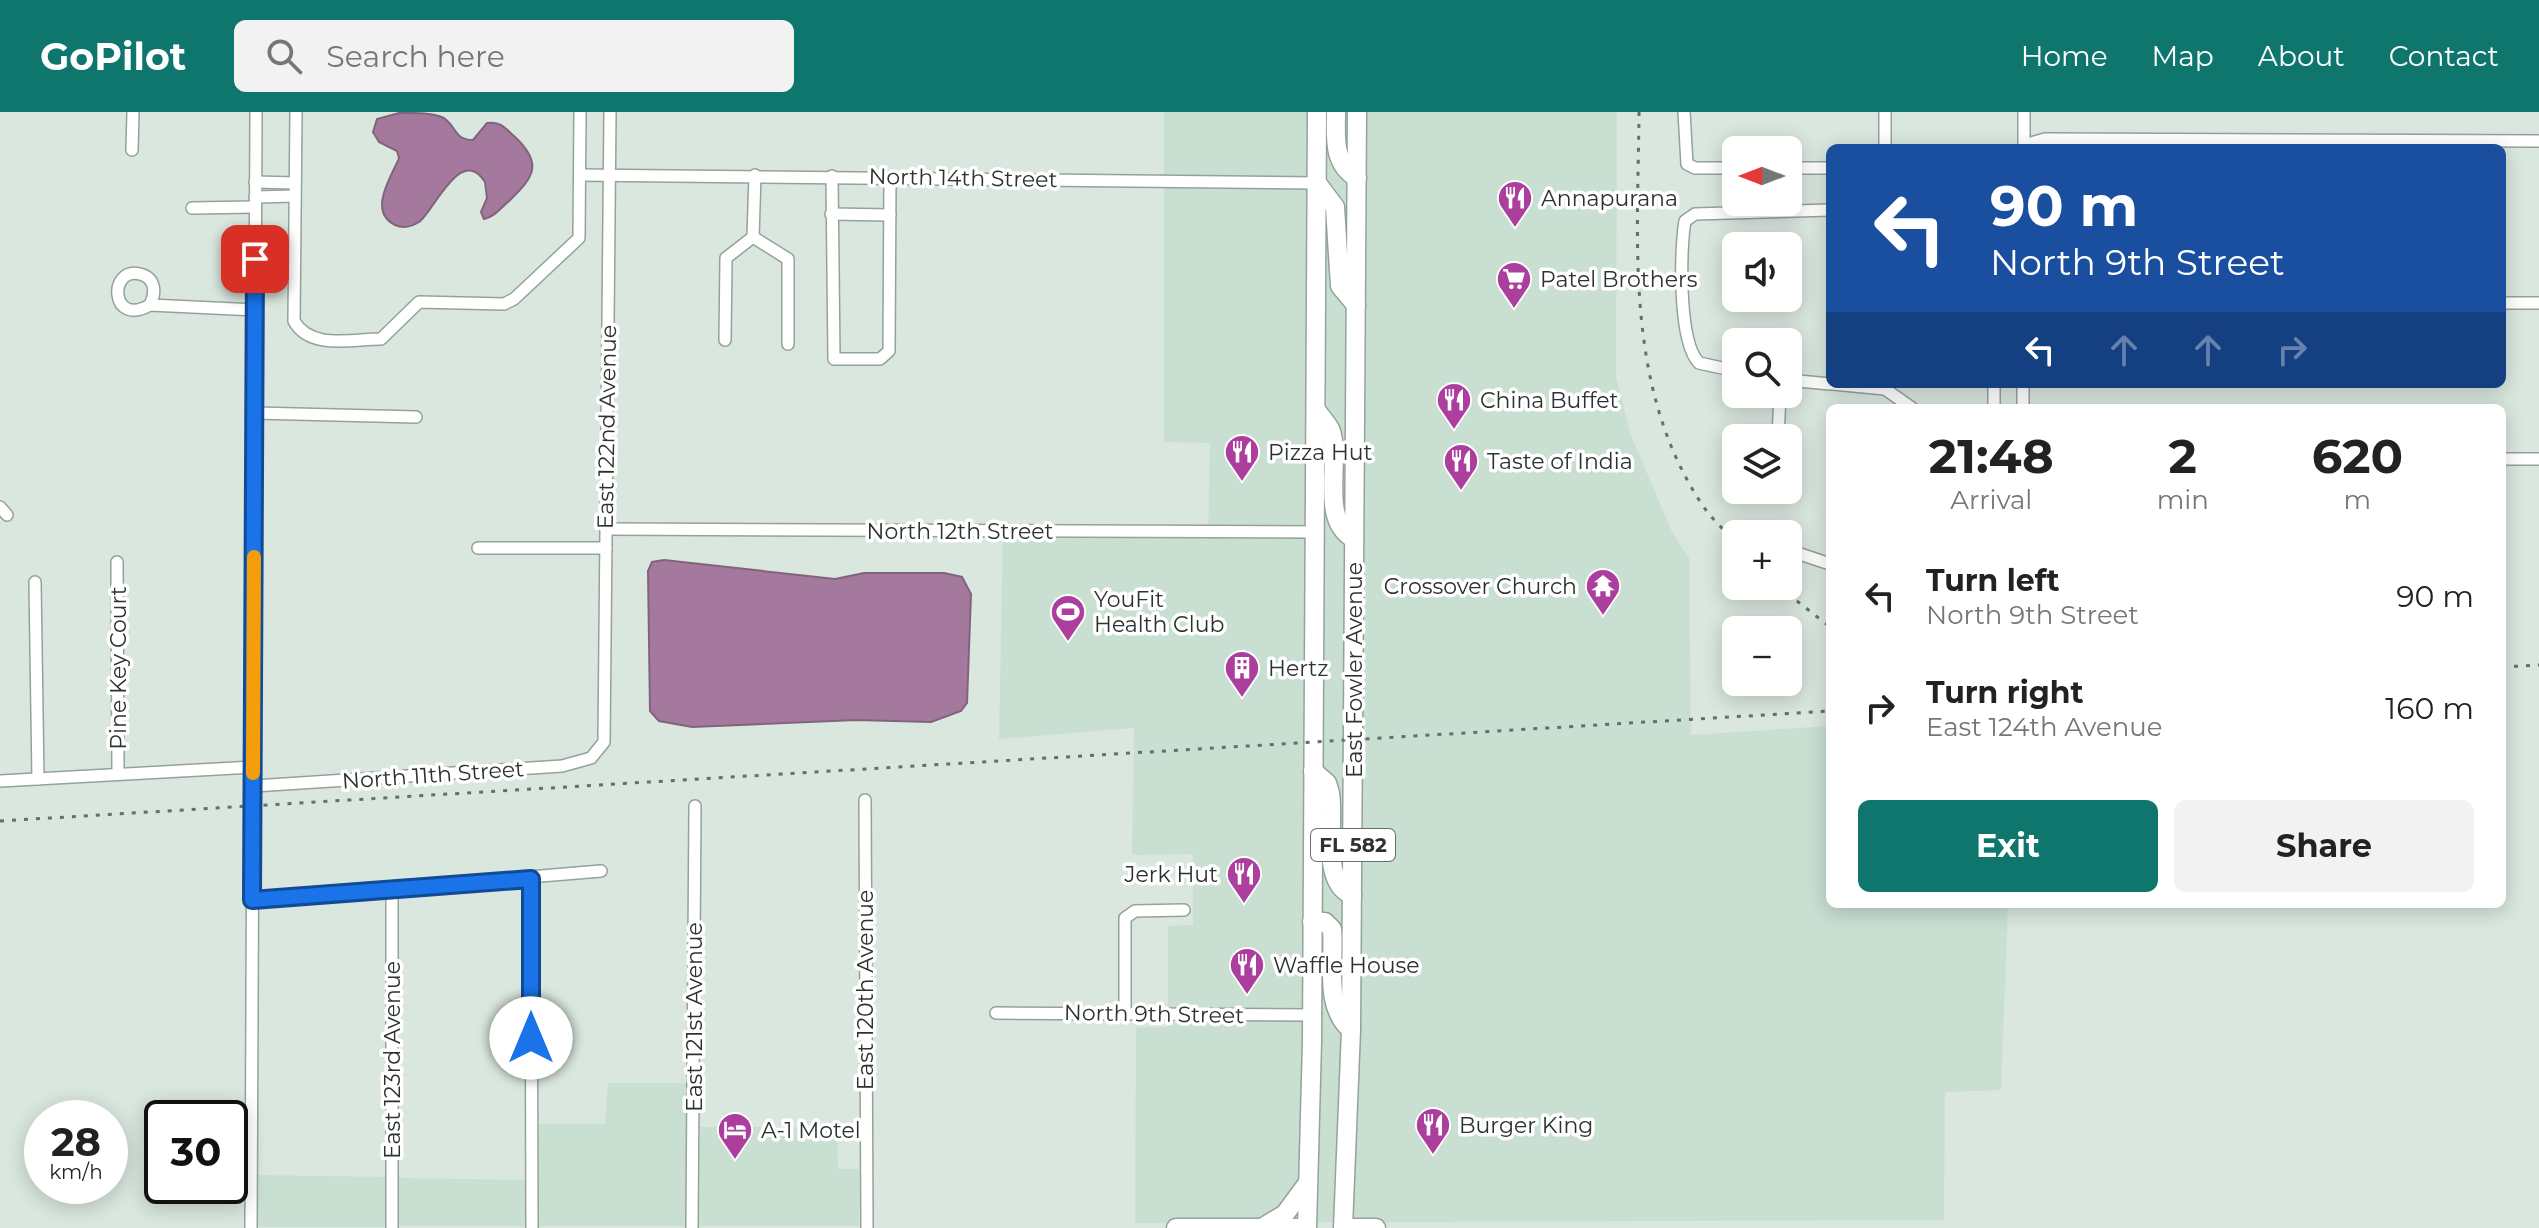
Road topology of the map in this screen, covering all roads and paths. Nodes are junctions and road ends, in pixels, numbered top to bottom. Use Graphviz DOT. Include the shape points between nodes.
graph roads {
  1 [pos="133,112"];
  2 [pos="256,112"];
  3 [pos="296,112"];
  4 [pos="580,112"];
  5 [pos="610,112"];
  6 [pos="1317,112"];
  7 [pos="1336,112"];
  8 [pos="1357,112"];
  9 [pos="1684,112"];
  10 [pos="1885,112"];
  11 [pos="2024,112"];
  12 [pos="2539,141"];
  13 [pos="1885,144"];
  14 [pos="2024,144"];
  15 [pos="2030,144"];
  16 [pos="132,150"];
  17 [pos="1722,168"];
  18 [pos="1802,168"];
  19 [pos="1826,168"];
  20 [pos="580,175"];
  21 [pos="755,175"];
  22 [pos="610,176"];
  23 [pos="832,176"];
  24 [pos="890,177"];
  25 [pos="1357,178"];
  26 [pos="255,182"];
  27 [pos="295,183"];
  28 [pos="1317,183"];
  29 [pos="295,196"];
  30 [pos="255,202"];
  31 [pos="192,208"];
  32 [pos="1826,210"];
  33 [pos="831,214"];
  34 [pos="890,215"];
  35 [pos="753,237"];
  36 [pos="2506,303"];
  37 [pos="2539,303"];
  38 [pos="150,305"];
  39 [pos="1356,305"];
  40 [pos="256,310"];
  41 [pos="725,340"];
  42 [pos="788,344"];
  43 [pos="1722,368"];
  44 [pos="1802,381"];
  45 [pos="1826,384"];
  46 [pos="1874,388"];
  47 [pos="1906,404"];
  48 [pos="1316,410"];
  49 [pos="255,413"];
  50 [pos="416,417"];
  51 [pos="2506,459"];
  52 [pos="2539,459"];
  53 [pos="606,529"];
  54 [pos="1315,532"];
  55 [pos="1354,539"];
  56 [pos="478,548"];
  57 [pos="606,548"];
  58 [pos="1802,555"];
  59 [pos="117,562"];
  60 [pos="1826,563"];
  61 [pos="35,582"];
  62 [pos="604,742"];
  63 [pos="253,767"];
  64 [pos="1313,771"];
  65 [pos="118,773"];
  66 [pos="38,779"];
  67 [pos="0,781"];
  68 [pos="253,786"];
  69 [pos="865,800"];
  70 [pos="695,806"];
  71 [pos="601,871"];
  72 [pos="531,879"];
  73 [pos="392,891"];
  74 [pos="1352,895"];
  75 [pos="252,900"];
  76 [pos="1184,910"];
  77 [pos="1312,922"];
  78 [pos="996,1013"];
  79 [pos="1125,1014"];
  80 [pos="1312,1015"];
  81 [pos="1351,1030"];
  82 [pos="1307,1184"];
  83 [pos="251,1228"];
  84 [pos="392,1228"];
  85 [pos="532,1228"];
  86 [pos="692,1228"];
  87 [pos="867,1228"];
  88 [pos="1176,1228"];
  89 [pos="1262,1228"];
  90 [pos="1306,1228"];
  91 [pos="1344,1228"];
  92 [pos="1376,1228"];
  1 -- 16 [label="street"];
  2 -- 26 [label="street"];
  3 -- 27 [label="street"];
  4 -- 20 [label="street"];
  5 -- 22 [label="street, East 122nd Avenue"];
  6 -- 28 [label="main road, East Fowler Avenue / FL 582"];
  7 -- 25 [label="main road" via="1337,154"];
  8 -- 25 [label="main road, East Fowler Avenue / FL 582"];
  9 -- 17 [label="street" via="1687,164"];
  10 -- 13 [label="street"];
  11 -- 14 [label="street"];
  12 -- 15 [label="street" via="2045,139"];
  18 -- 19 [label="street"];
  20 -- 22 [label="street, North 14th Street"];
  20 -- 29 [label="street" via="579,238 514,299 504,304 419,302 381,339 314,340 294,321"];
  21 -- 22 [label="street, North 14th Street"];
  21 -- 23 [label="street, North 14th Street"];
  21 -- 35 [label="street"];
  22 -- 53 [label="street, East 122nd Avenue"];
  23 -- 24 [label="street, North 14th Street"];
  23 -- 33 [label="street"];
  24 -- 28 [label="street, North 14th Street"];
  24 -- 34 [label="street"];
  25 -- 39 [label="main road, East Fowler Avenue / FL 582"];
  26 -- 27 [label="street"];
  26 -- 30 [label="street"];
  27 -- 29 [label="street"];
  28 -- 39 [label="main road" via="1335,207 1340,286"];
  28 -- 48 [label="main road, East Fowler Avenue / FL 582"];
  29 -- 30 [label="street"];
  30 -- 31 [label="street"];
  30 -- 40 [label="street"];
  32 -- 43 [label="street" via="1695,214 1685,221 1683,297 1691,353 1704,365"];
  33 -- 34 [label="street"];
  33 -- 34 [label="street" via="834,359 880,359 889,351"];
  35 -- 41 [label="street" via="726,258"];
  35 -- 42 [label="street" via="788,259"];
  36 -- 37 [label="street"];
  38 -- 40 [label="street"];
  39 -- 55 [label="main road, East Fowler Avenue / FL 582"];
  40 -- 49 [label="street"];
  44 -- 45 [label="street"];
  46 -- 47 [label="street"];
  48 -- 54 [label="main road, East Fowler Avenue / FL 582"];
  48 -- 55 [label="main road" via="1330,429 1337,520"];
  49 -- 50 [label="street"];
  49 -- 63 [label="street"];
  51 -- 52 [label="street"];
  53 -- 54 [label="street, North 12th Street"];
  53 -- 57 [label="street, East 122nd Avenue"];
  54 -- 64 [label="main road, East Fowler Avenue / FL 582"];
  55 -- 74 [label="main road, East Fowler Avenue / FL 582"];
  56 -- 57 [label="street"];
  57 -- 62 [label="street, East 122nd Avenue"];
  58 -- 60 [label="street"];
  59 -- 65 [label="street, Pine Key Court"];
  61 -- 66 [label="street"];
  62 -- 68 [label="street, North 11th Street" via="591,758 562,766"];
  63 -- 65 [label="street"];
  63 -- 68 [label="street"];
  64 -- 74 [label="main road" via="1330,793 1333,875 1340,889"];
  64 -- 77 [label="main road, East Fowler Avenue / FL 582"];
  65 -- 66 [label="street"];
  66 -- 67 [label="street"];
  68 -- 75 [label="street"];
  69 -- 87 [label="street, East 120th Avenue"];
  70 -- 86 [label="street, East 121st Avenue"];
  71 -- 72 [label="street"];
  72 -- 73 [label="street"];
  72 -- 85 [label="street"];
  73 -- 75 [label="street"];
  73 -- 84 [label="street, East 123rd Avenue"];
  74 -- 81 [label="main road, East Fowler Avenue / FL 582"];
  75 -- 83 [label="street"];
  76 -- 79 [label="street" via="1135,911 1125,918"];
  77 -- 80 [label="main road, East Fowler Avenue / FL 582"];
  77 -- 81 [label="main road" via="1325,922 1332,929 1335,1006"];
  78 -- 79 [label="street, North 9th Street"];
  79 -- 80 [label="street, North 9th Street"];
  80 -- 82 [label="main road, East Fowler Avenue / FL 582"];
  81 -- 91 [label="main road, East Fowler Avenue / FL 582"];
  82 -- 89 [label="main road" via="1285,1214"];
  82 -- 90 [label="main road, East Fowler Avenue / FL 582"];
  88 -- 89 [label="main road"];
  89 -- 90 [label="main road"];
  91 -- 92 [label="main road"];
}
